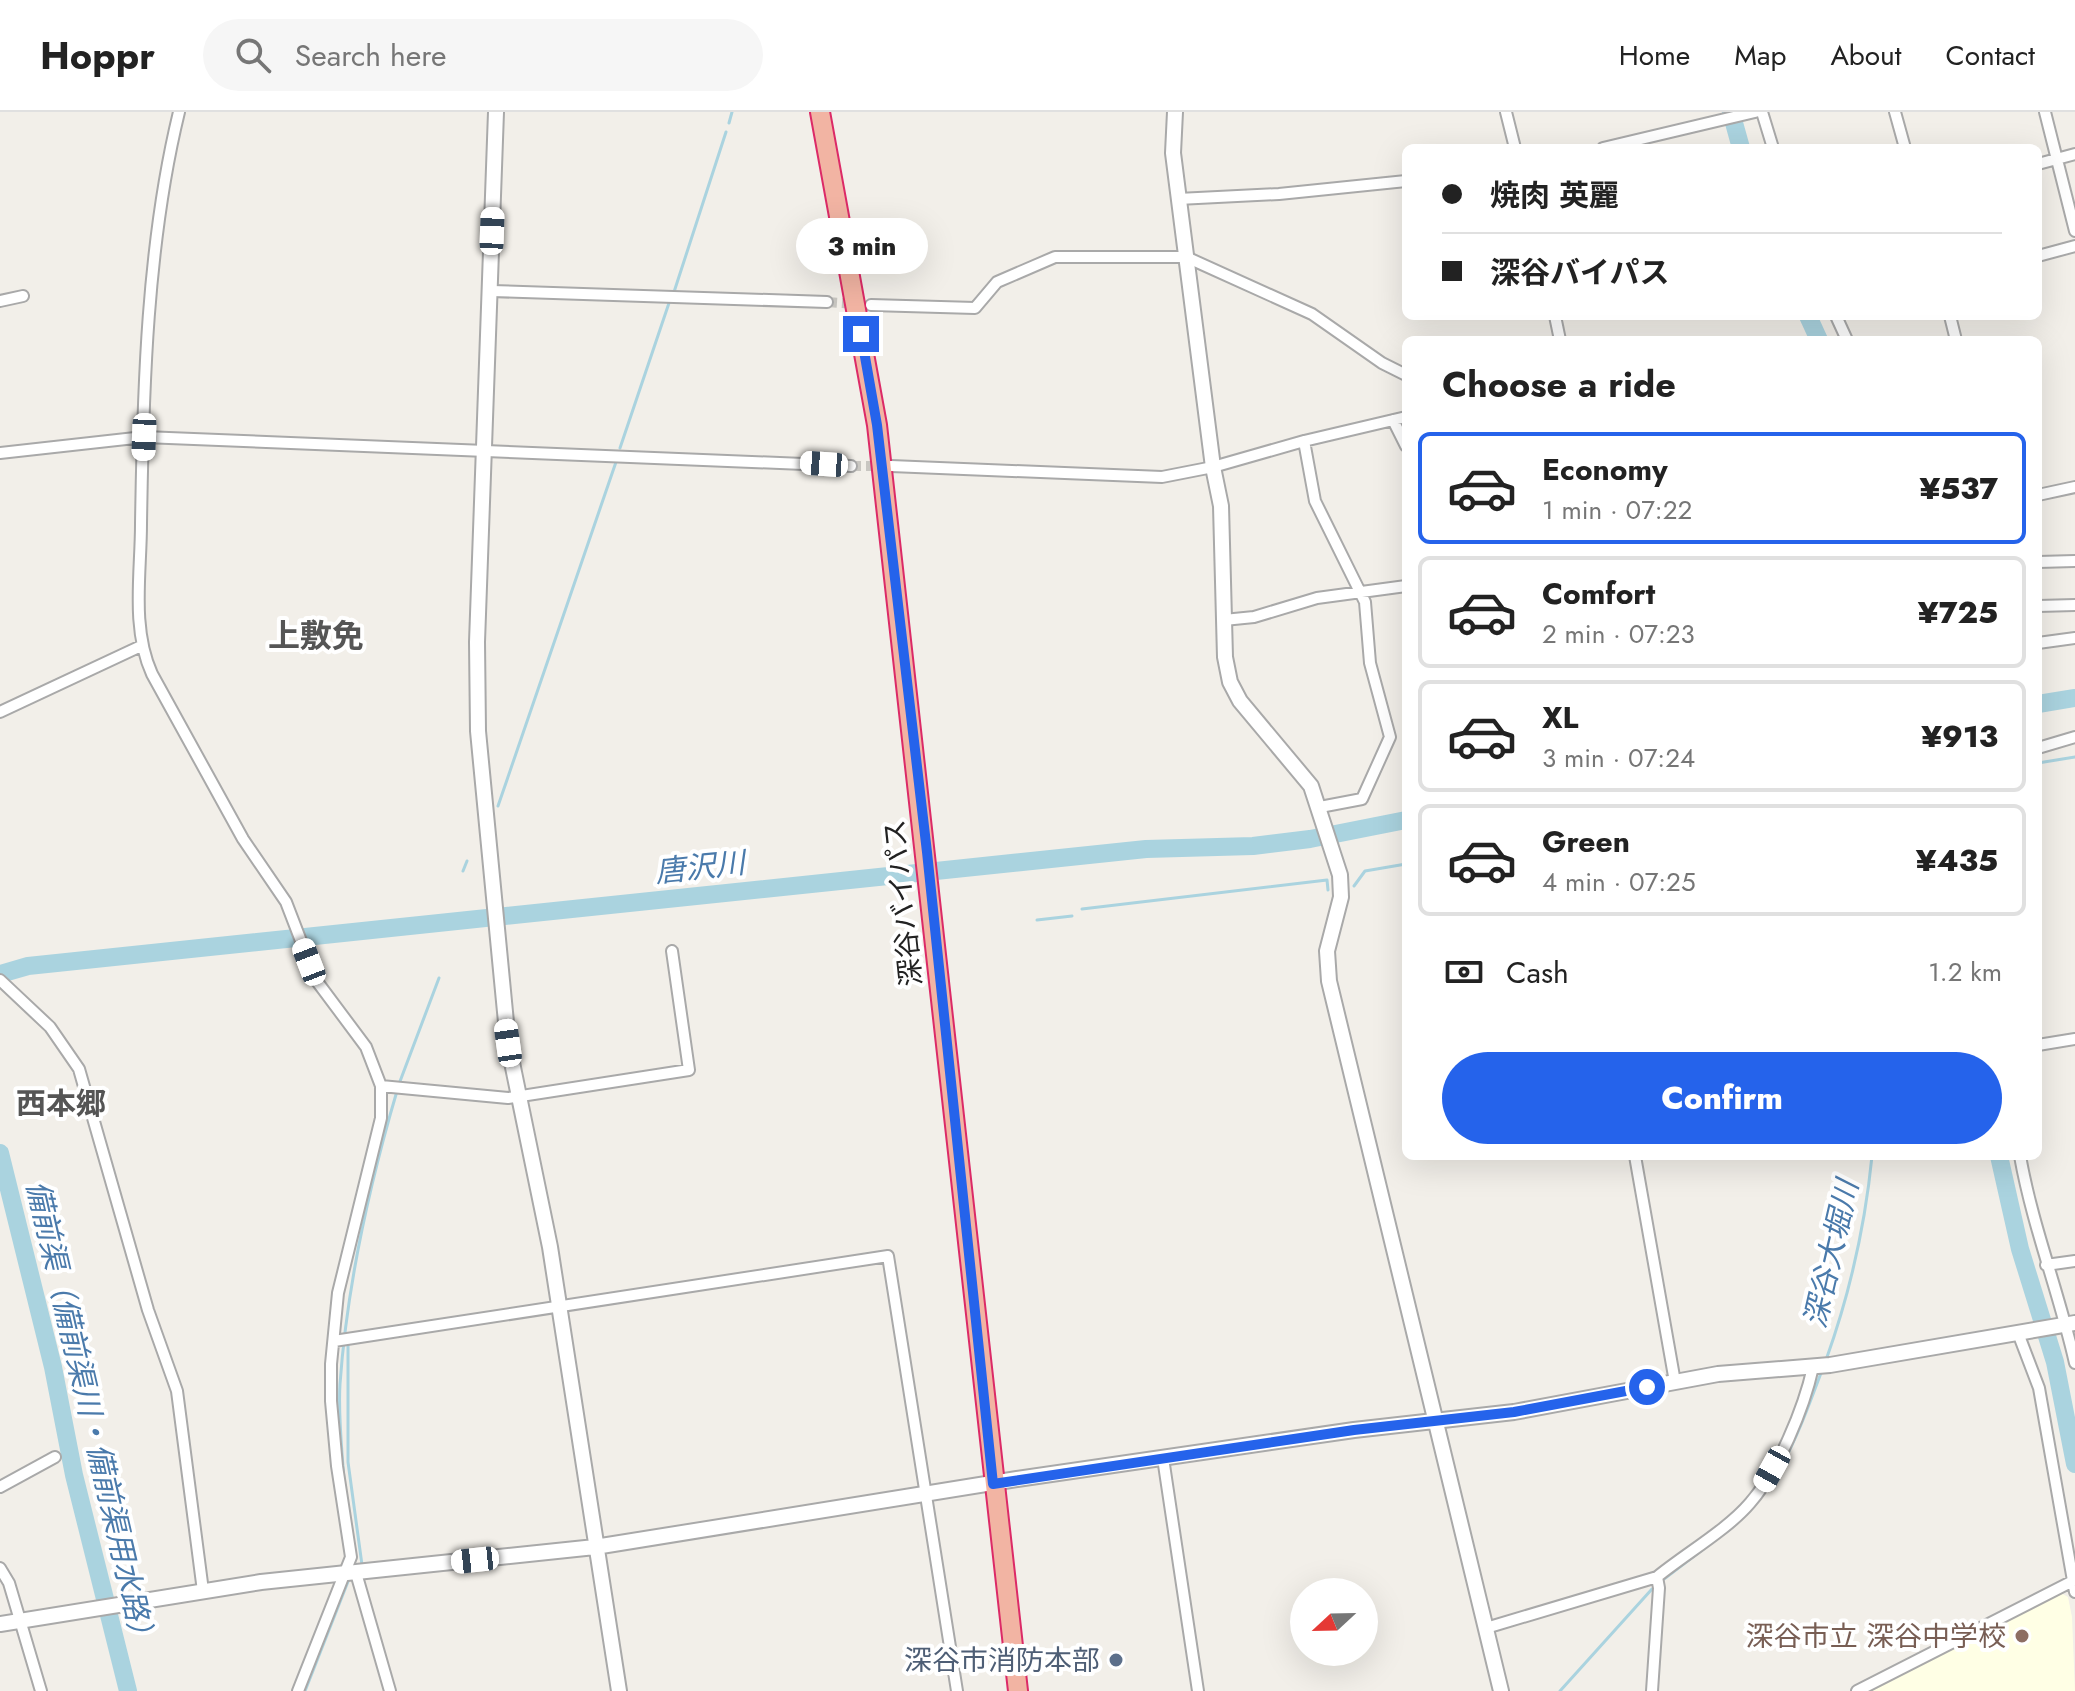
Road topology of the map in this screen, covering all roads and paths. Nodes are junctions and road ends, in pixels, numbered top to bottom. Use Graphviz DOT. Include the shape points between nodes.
graph roads {
  1 [pos="179,112"];
  2 [pos="496,112"];
  3 [pos="820,112"];
  4 [pos="1175,112"];
  5 [pos="1506,112"];
  6 [pos="1754,112"];
  7 [pos="1762,112"];
  8 [pos="1895,112"];
  9 [pos="2045,112"];
  10 [pos="1514,144"];
  11 [pos="1619,144"];
  12 [pos="1772,144"];
  13 [pos="1904,144"];
  14 [pos="2075,154"];
  15 [pos="2057,159"];
  16 [pos="2042,163"];
  17 [pos="1402,181"];
  18 [pos="1178,199"];
  19 [pos="2075,231"];
  20 [pos="2075,246"];
  21 [pos="2042,255"];
  22 [pos="1186,257"];
  23 [pos="491,291"];
  24 [pos="23,296"];
  25 [pos="0,301"];
  26 [pos="827,302"];
  27 [pos="871,305"];
  28 [pos="1402,373"];
  29 [pos="1402,418"];
  30 [pos="1393,420"];
  31 [pos="144,437"];
  32 [pos="1402,438"];
  33 [pos="1304,441"];
  34 [pos="484,450"];
  35 [pos="0,453"];
  36 [pos="851,466"];
  37 [pos="891,466"];
  38 [pos="1213,467"];
  39 [pos="2075,487"];
  40 [pos="2042,494"];
  41 [pos="2075,561"];
  42 [pos="2042,562"];
  43 [pos="1402,587"];
  44 [pos="1363,593"];
  45 [pos="2075,605"];
  46 [pos="2042,606"];
  47 [pos="1224,620"];
  48 [pos="2075,638"];
  49 [pos="2042,642"];
  50 [pos="141,646"];
  51 [pos="0,712"];
  52 [pos="2075,737"];
  53 [pos="2042,747"];
  54 [pos="1321,810"];
  55 [pos="672,951"];
  56 [pos="0,980"];
  57 [pos="2075,1039"];
  58 [pos="2042,1044"];
  59 [pos="381,1086"];
  60 [pos="518,1097"];
  61 [pos="1636,1160"];
  62 [pos="2021,1160"];
  63 [pos="2075,1261"];
  64 [pos="2046,1265"];
  65 [pos="560,1305"];
  66 [pos="2068,1324"];
  67 [pos="2022,1332"];
  68 [pos="334,1341"];
  69 [pos="2075,1363"];
  70 [pos="1813,1367"];
  71 [pos="1675,1382"];
  72 [pos="1437,1422"];
  73 [pos="55,1457"];
  74 [pos="1163,1458"];
  75 [pos="993,1484"];
  76 [pos="0,1487"];
  77 [pos="923,1494"];
  78 [pos="595,1547"];
  79 [pos="0,1568"];
  80 [pos="350,1574"];
  81 [pos="1657,1577"];
  82 [pos="2074,1586"];
  83 [pos="203,1591"];
  84 [pos="20,1621"];
  85 [pos="0,1624"];
  86 [pos="1486,1628"];
  87 [pos="41,1691"];
  88 [pos="298,1691"];
  89 [pos="390,1691"];
  90 [pos="619,1691"];
  91 [pos="957,1691"];
  92 [pos="1018,1691"];
  93 [pos="1198,1691"];
  94 [pos="1501,1691"];
  95 [pos="1652,1691"];
  96 [pos="1857,1691"];
  1 -- 31 [label="street" via="162,198"];
  2 -- 23 [label="street"];
  3 -- 75 [label="highway, 深谷バイパス" via="877,425"];
  4 -- 18 [label="street"];
  5 -- 10 [label="street"];
  6 -- 11 [label="street"];
  7 -- 12 [label="street"];
  8 -- 13 [label="street"];
  9 -- 15 [label="street"];
  14 -- 15 [label="street"];
  15 -- 16 [label="street"];
  15 -- 19 [label="street"];
  17 -- 18 [label="street"];
  18 -- 22 [label="street"];
  20 -- 21 [label="street"];
  22 -- 27 [label="street" via="1055,257 997,282 975,308"];
  22 -- 28 [label="street" via="1312,314"];
  22 -- 38 [label="street"];
  23 -- 26 [label="street"];
  23 -- 34 [label="street"];
  24 -- 25 [label="street"];
  29 -- 30 [label="street"];
  30 -- 32 [label="street"];
  30 -- 33 [label="street"];
  31 -- 34 [label="street"];
  31 -- 35 [label="street"];
  31 -- 50 [label="street"];
  33 -- 38 [label="street"];
  33 -- 44 [label="street" via="1315,501"];
  34 -- 36 [label="street"];
  34 -- 60 [label="street" via="477,700 506,1033"];
  37 -- 38 [label="street" via="1162,477"];
  38 -- 47 [label="street" via="1221,506"];
  39 -- 40 [label="street"];
  41 -- 42 [label="street"];
  43 -- 44 [label="street"];
  44 -- 47 [label="street"];
  44 -- 54 [label="street" via="1370,663 1389,744 1362,799"];
  45 -- 46 [label="street"];
  47 -- 54 [label="street" via="1225,657 1234,692 1305,777"];
  48 -- 49 [label="street"];
  50 -- 51 [label="street"];
  50 -- 59 [label="street" via="232,820 286,902 322,990 370,1054"];
  52 -- 53 [label="street"];
  54 -- 72 [label="street" via="1341,897 1327,967"];
  55 -- 60 [label="street" via="689,1070"];
  56 -- 83 [label="street" via="57,1034 79,1069 177,1391"];
  57 -- 58 [label="street"];
  59 -- 60 [label="street"];
  59 -- 68 [label="street" via="381,1118 338,1293"];
  60 -- 65 [label="street"];
  61 -- 71 [label="street"];
  62 -- 64 [label="street"];
  63 -- 64 [label="street"];
  64 -- 66 [label="street"];
  65 -- 68 [label="street"];
  65 -- 77 [label="street" via="888,1256"];
  65 -- 78 [label="street"];
  66 -- 67 [label="street"];
  66 -- 69 [label="street"];
  67 -- 70 [label="street"];
  67 -- 82 [label="street" via="2039,1388"];
  68 -- 80 [label="street" via="331,1401"];
  70 -- 71 [label="street" via="1748,1370"];
  70 -- 81 [label="street" via="1786,1441 1761,1489 1741,1512"];
  71 -- 72 [label="street"];
  72 -- 74 [label="street"];
  72 -- 86 [label="street"];
  73 -- 76 [label="street"];
  74 -- 75 [label="street"];
  74 -- 93 [label="street"];
  75 -- 77 [label="street"];
  75 -- 92 [label="highway, 深谷バイパス"];
  77 -- 78 [label="street"];
  77 -- 91 [label="street"];
  78 -- 80 [label="street"];
  78 -- 90 [label="street"];
  79 -- 84 [label="street"];
  80 -- 83 [label="street"];
  80 -- 88 [label="street"];
  80 -- 89 [label="street"];
  81 -- 86 [label="street"];
  81 -- 95 [label="street"];
  82 -- 96 [label="street"];
  83 -- 84 [label="street"];
  84 -- 85 [label="street"];
  84 -- 87 [label="street"];
  86 -- 94 [label="street"];
}
